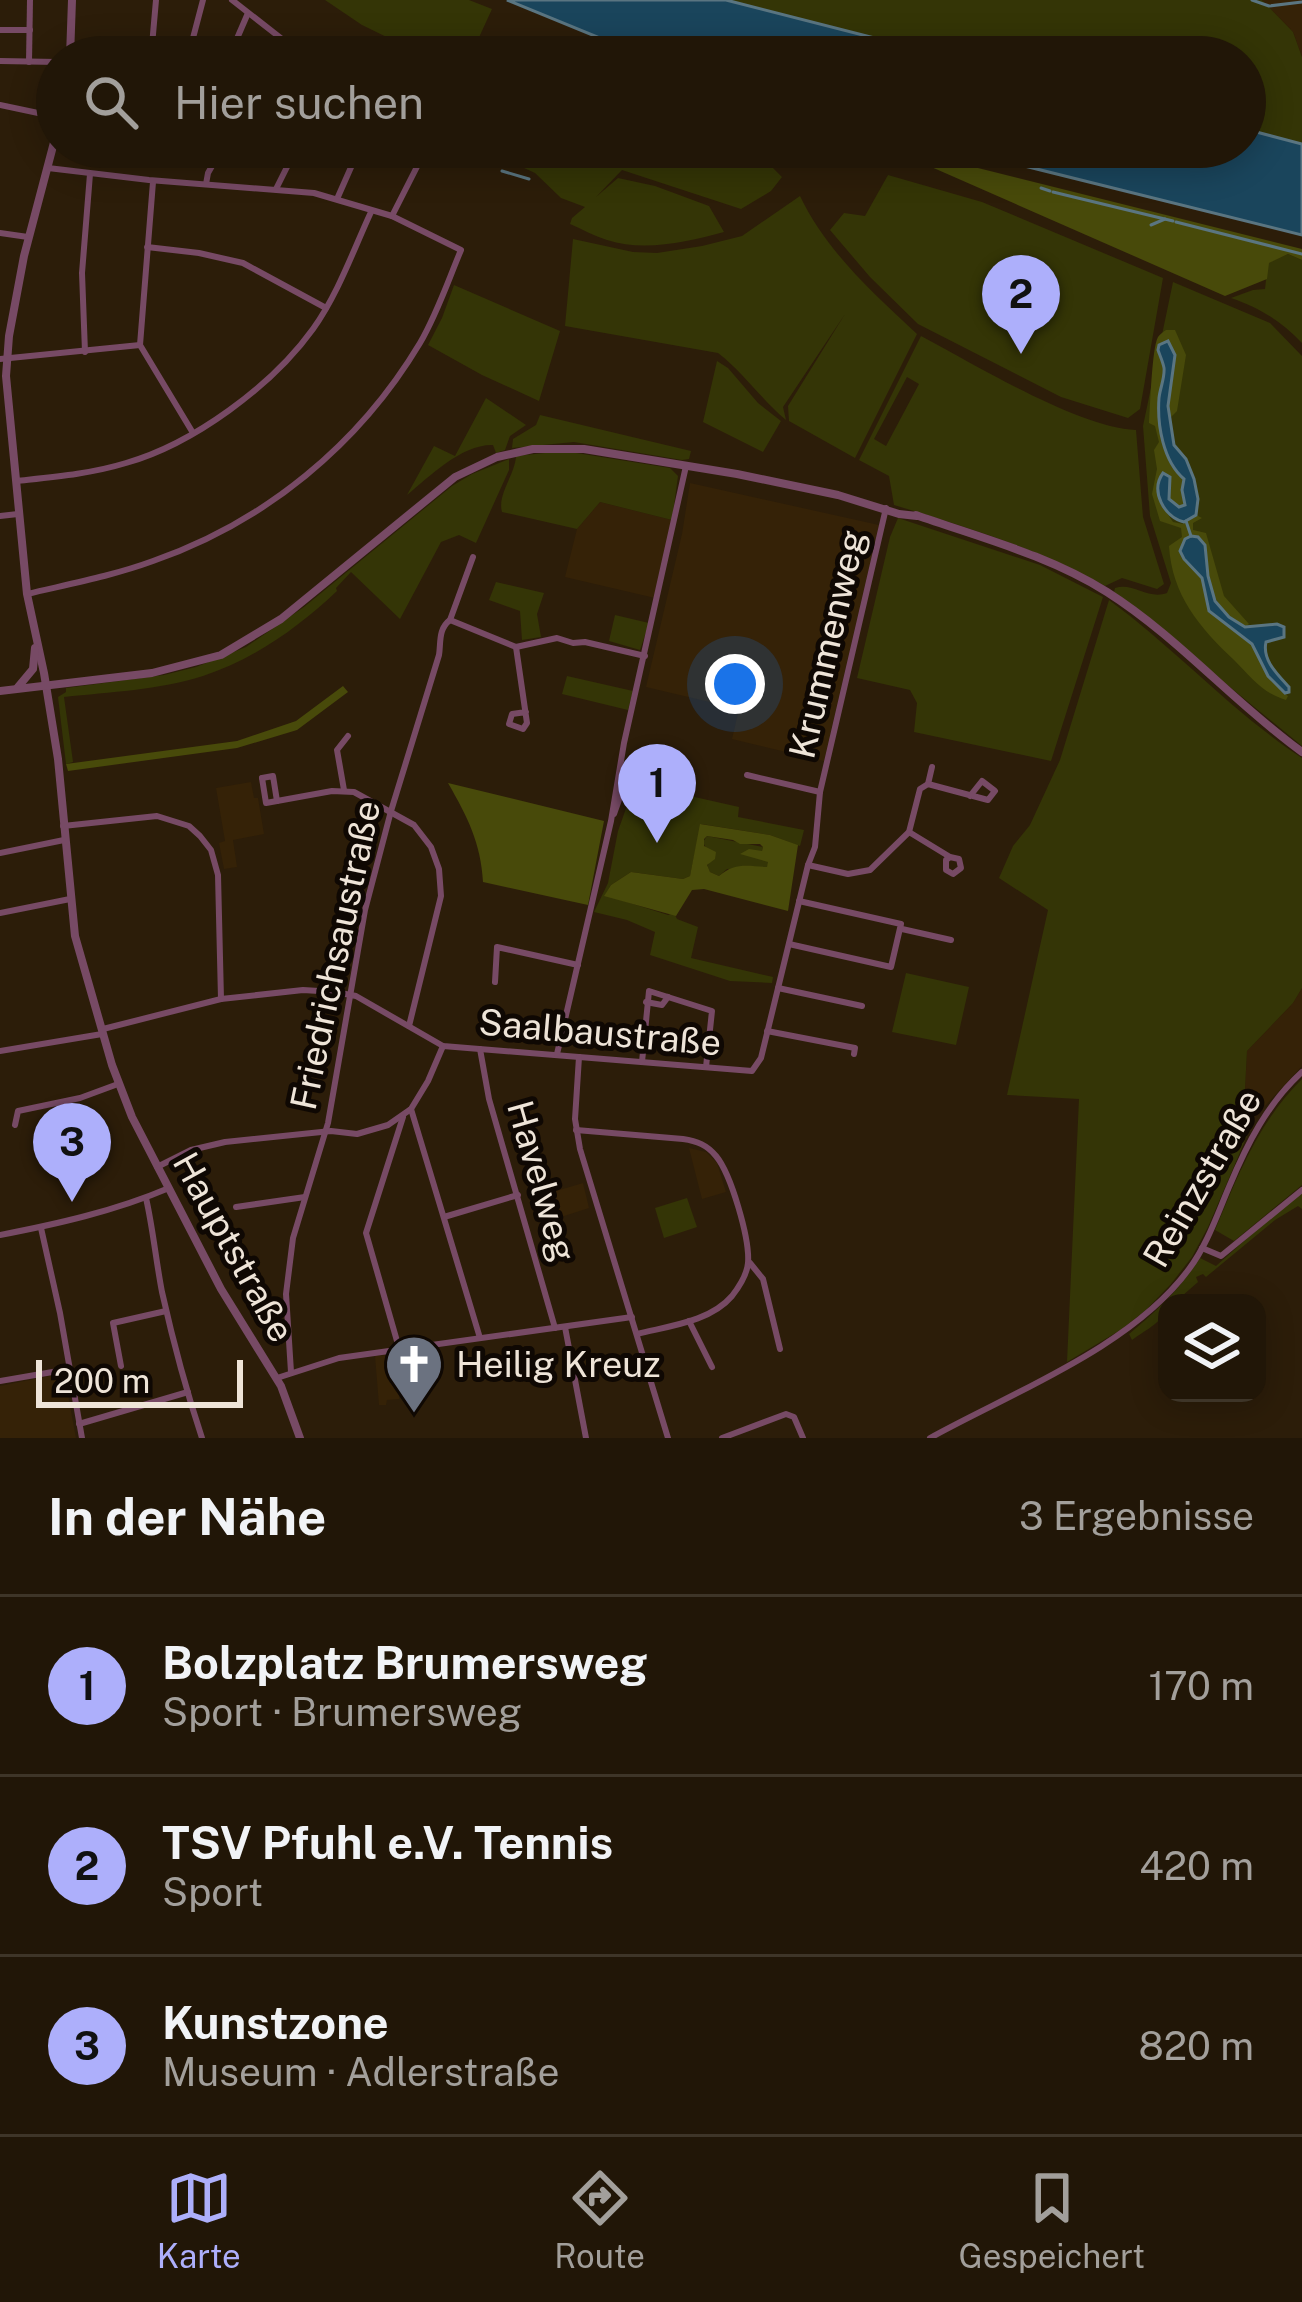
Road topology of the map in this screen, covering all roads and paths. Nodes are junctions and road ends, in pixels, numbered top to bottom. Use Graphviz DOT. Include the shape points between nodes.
graph roads {
  1 [pos="30,0"];
  2 [pos="72,0"];
  3 [pos="156,0"];
  4 [pos="202,0"];
  5 [pos="232,0"];
  6 [pos="248,13"];
  7 [pos="0,30"];
  8 [pos="29,30"];
  9 [pos="71,36"];
  10 [pos="153,36"];
  11 [pos="193,36"];
  12 [pos="238,36"];
  13 [pos="277,36"];
  14 [pos="0,61"];
  15 [pos="29,62"];
  16 [pos="36,62"];
  17 [pos="0,105"];
  18 [pos="36,113"];
  19 [pos="49,168"];
  20 [pos="211,168"];
  21 [pos="285,168"];
  22 [pos="351,168"];
  23 [pos="417,168"];
  24 [pos="90,174"];
  25 [pos="153,180"];
  26 [pos="206,184"];
  27 [pos="276,190"];
  28 [pos="337,199"];
  29 [pos="372,211"];
  30 [pos="392,216"];
  31 [pos="0,232"];
  32 [pos="28,237"];
  33 [pos="147,247"];
  34 [pos="326,308"];
  35 [pos="140,345"];
  36 [pos="85,352"];
  37 [pos="3,359"];
  38 [pos="194,433"];
  39 [pos="6,438"];
  40 [pos="686,466"];
  41 [pos="16,481"];
  42 [pos="886,508"];
  43 [pos="19,514"];
  44 [pos="0,516"];
  45 [pos="473,557"];
  46 [pos="27,594"];
  47 [pos="450,620"];
  48 [pos="36,640"];
  49 [pos="516,646"];
  50 [pos="645,656"];
  51 [pos="46,685"];
  52 [pos="5,691"];
  53 [pos="526,712"];
  54 [pos="348,736"];
  55 [pos="1302,752"];
  56 [pos="932,767"];
  57 [pos="747,776"];
  58 [pos="928,784"];
  59 [pos="344,790"];
  60 [pos="820,792"];
  61 [pos="970,796"];
  62 [pos="277,801"];
  63 [pos="391,811"];
  64 [pos="63,826"];
  65 [pos="909,832"];
  66 [pos="64,840"];
  67 [pos="0,853"];
  68 [pos="950,857"];
  69 [pos="808,865"];
  70 [pos="70,899"];
  71 [pos="799,901"];
  72 [pos="0,913"];
  73 [pos="900,928"];
  74 [pos="951,940"];
  75 [pos="788,944"];
  76 [pos="578,965"];
  77 [pos="495,982"];
  78 [pos="777,988"];
  79 [pos="349,994"];
  80 [pos="220,999"];
  81 [pos="862,1006"];
  82 [pos="409,1026"];
  83 [pos="767,1031"];
  84 [pos="101,1032"];
  85 [pos="443,1046"];
  86 [pos="480,1049"];
  87 [pos="0,1052"];
  88 [pos="854,1054"];
  89 [pos="557,1055"];
  90 [pos="579,1057"];
  91 [pos="642,1062"];
  92 [pos="706,1067"];
  93 [pos="752,1071"];
  94 [pos="1302,1072"];
  95 [pos="118,1084"];
  96 [pos="407,1113"];
  97 [pos="15,1125"];
  98 [pos="576,1130"];
  99 [pos="326,1132"];
  100 [pos="158,1167"];
  101 [pos="169,1189"];
  102 [pos="1302,1190"];
  103 [pos="518,1195"];
  104 [pos="305,1196"];
  105 [pos="146,1198"];
  106 [pos="236,1207"];
  107 [pos="444,1217"];
  108 [pos="41,1228"];
  109 [pos="0,1235"];
  110 [pos="1202,1248"];
  111 [pos="748,1260"];
  112 [pos="757,1273"];
  113 [pos="743,1278"];
  114 [pos="167,1311"];
  115 [pos="632,1317"];
  116 [pos="689,1321"];
  117 [pos="565,1327"];
  118 [pos="555,1328"];
  119 [pos="638,1334"];
  120 [pos="480,1338"];
  121 [pos="400,1348"];
  122 [pos="780,1348"];
  123 [pos="121,1366"];
  124 [pos="712,1367"];
  125 [pos="70,1369"];
  126 [pos="292,1372"];
  127 [pos="277,1378"];
  128 [pos="0,1381"];
  129 [pos="188,1392"];
  130 [pos="80,1424"];
  131 [pos="82,1438"];
  132 [pos="202,1438"];
  133 [pos="300,1438"];
  134 [pos="586,1438"];
  135 [pos="668,1438"];
  136 [pos="722,1438"];
  137 [pos="803,1438"];
  138 [pos="930,1438"];
  1 -- 8 [label="street"];
  2 -- 9 [label="street"];
  3 -- 10 [label="street"];
  4 -- 11 [label="street"];
  5 -- 6 [label="street"];
  6 -- 12 [label="street"];
  6 -- 13 [label="street"];
  7 -- 8 [label="street"];
  8 -- 15 [label="street"];
  14 -- 15 [label="street"];
  15 -- 16 [label="street"];
  17 -- 18 [label="street"];
  19 -- 24 [label="street"];
  19 -- 32 [label="street, Hauptstraße"];
  20 -- 26 [label="street"];
  21 -- 27 [label="street"];
  22 -- 28 [label="street"];
  23 -- 30 [label="street"];
  24 -- 25 [label="street"];
  24 -- 36 [label="street"];
  25 -- 26 [label="street"];
  25 -- 33 [label="street"];
  26 -- 27 [label="street"];
  27 -- 28 [label="street"];
  28 -- 29 [label="street"];
  29 -- 30 [label="street"];
  29 -- 34 [label="street"];
  30 -- 46 [label="street" via="460,250 401,374 340,446 310,474 195,545"];
  31 -- 32 [label="street"];
  32 -- 37 [label="street, Hauptstraße"];
  33 -- 34 [label="street" via="243,263"];
  33 -- 35 [label="street"];
  34 -- 38 [label="street" via="277,368"];
  35 -- 36 [label="street"];
  35 -- 38 [label="street"];
  36 -- 37 [label="street"];
  37 -- 39 [label="street, Hauptstraße"];
  38 -- 41 [label="street" via="126,464"];
  39 -- 41 [label="street, Hauptstraße"];
  40 -- 42 [label="street"];
  40 -- 50 [label="street"];
  40 -- 51 [label="street" via="563,447 496,457 454,477 281,620 220,655 152,673"];
  41 -- 43 [label="street, Hauptstraße"];
  42 -- 55 [label="street" via="1042,559 1108,593"];
  42 -- 60 [label="street, Krummenweg"];
  43 -- 44 [label="street"];
  43 -- 46 [label="street, Hauptstraße"];
  45 -- 47 [label="street, Friedrichsaustraße"];
  46 -- 48 [label="street, Hauptstraße"];
  47 -- 49 [label="street"];
  47 -- 63 [label="street, Friedrichsaustraße"];
  48 -- 51 [label="street, Hauptstraße"];
  48 -- 52 [label="street" via="33,669"];
  49 -- 50 [label="street" via="561,639"];
  49 -- 53 [label="street"];
  50 -- 76 [label="street"];
  51 -- 52 [label="street"];
  51 -- 64 [label="street, Hauptstraße"];
  54 -- 59 [label="street" via="337,750"];
  56 -- 58 [label="street"];
  57 -- 60 [label="street, Krummenweg"];
  58 -- 61 [label="street"];
  58 -- 65 [label="street"];
  59 -- 62 [label="street"];
  59 -- 63 [label="street"];
  60 -- 69 [label="street, Krummenweg"];
  63 -- 79 [label="street, Friedrichsaustraße"];
  63 -- 82 [label="street" via="431,847 441,880"];
  64 -- 66 [label="street, Hauptstraße"];
  64 -- 80 [label="street" via="157,816 200,836 218,874"];
  65 -- 68 [label="street"];
  65 -- 69 [label="street" via="870,870"];
  66 -- 67 [label="street"];
  66 -- 70 [label="street, Hauptstraße"];
  69 -- 71 [label="street, Krummenweg"];
  70 -- 72 [label="street"];
  70 -- 84 [label="street, Hauptstraße"];
  71 -- 73 [label="street"];
  71 -- 75 [label="street, Krummenweg"];
  73 -- 74 [label="street"];
  73 -- 75 [label="street" via="891,967"];
  75 -- 78 [label="street, Krummenweg"];
  76 -- 77 [label="street" via="497,947"];
  76 -- 89 [label="street"];
  78 -- 81 [label="street"];
  78 -- 83 [label="street, Krummenweg"];
  79 -- 80 [label="street, Saalbaustraße"];
  79 -- 82 [label="street, Saalbaustraße"];
  79 -- 99 [label="street, Friedrichsaustraße"];
  80 -- 84 [label="street, Saalbaustraße"];
  82 -- 85 [label="street, Saalbaustraße"];
  83 -- 88 [label="street" via="855,1048"];
  83 -- 93 [label="street, Krummenweg"];
  84 -- 87 [label="street, Saalbaustraße"];
  84 -- 95 [label="street, Hauptstraße"];
  85 -- 86 [label="street, Saalbaustraße"];
  85 -- 96 [label="street"];
  86 -- 89 [label="street, Saalbaustraße"];
  86 -- 103 [label="street, Havelweg"];
  89 -- 90 [label="street, Saalbaustraße"];
  90 -- 91 [label="street, Saalbaustraße"];
  90 -- 98 [label="street"];
  91 -- 92 [label="street, Saalbaustraße"];
  91 -- 92 [label="street" via="649,991 716,1012"];
  92 -- 93 [label="street, Saalbaustraße"];
  94 -- 110 [label="street, Reinzstraße" via="1250,1139"];
  95 -- 97 [label="street" via="18,1111"];
  95 -- 100 [label="street, Hauptstraße"];
  96 -- 99 [label="street" via="366,1133"];
  96 -- 107 [label="street"];
  96 -- 121 [label="street" via="365,1234"];
  98 -- 111 [label="street" via="691,1140 712,1151 727,1174"];
  98 -- 115 [label="street"];
  99 -- 100 [label="street" via="225,1142"];
  99 -- 104 [label="street, Friedrichsaustraße"];
  100 -- 101 [label="street, Hauptstraße"];
  101 -- 105 [label="street"];
  101 -- 127 [label="street, Hauptstraße"];
  102 -- 110 [label="street" via="1222,1256"];
  103 -- 107 [label="street"];
  103 -- 118 [label="street, Havelweg"];
  104 -- 106 [label="street"];
  104 -- 126 [label="street, Friedrichsaustraße" via="287,1278"];
  105 -- 108 [label="street"];
  105 -- 114 [label="street"];
  107 -- 120 [label="street"];
  108 -- 109 [label="street"];
  108 -- 125 [label="street"];
  110 -- 138 [label="street, Reinzstraße" via="1125,1332"];
  111 -- 112 [label="street"];
  111 -- 113 [label="street"];
  112 -- 113 [label="street"];
  112 -- 122 [label="street"];
  113 -- 116 [label="street" via="716,1310"];
  114 -- 123 [label="street" via="113,1322"];
  114 -- 129 [label="street"];
  115 -- 117 [label="street"];
  115 -- 119 [label="street"];
  116 -- 119 [label="street"];
  116 -- 124 [label="street"];
  117 -- 118 [label="street"];
  117 -- 134 [label="street"];
  118 -- 120 [label="street"];
  119 -- 135 [label="street"];
  120 -- 121 [label="street"];
  121 -- 126 [label="street"];
  125 -- 128 [label="street"];
  125 -- 130 [label="street"];
  126 -- 127 [label="street"];
  127 -- 133 [label="street, Hauptstraße"];
  129 -- 130 [label="street"];
  129 -- 132 [label="street"];
  130 -- 131 [label="street"];
  136 -- 137 [label="street" via="786,1414"];
}
